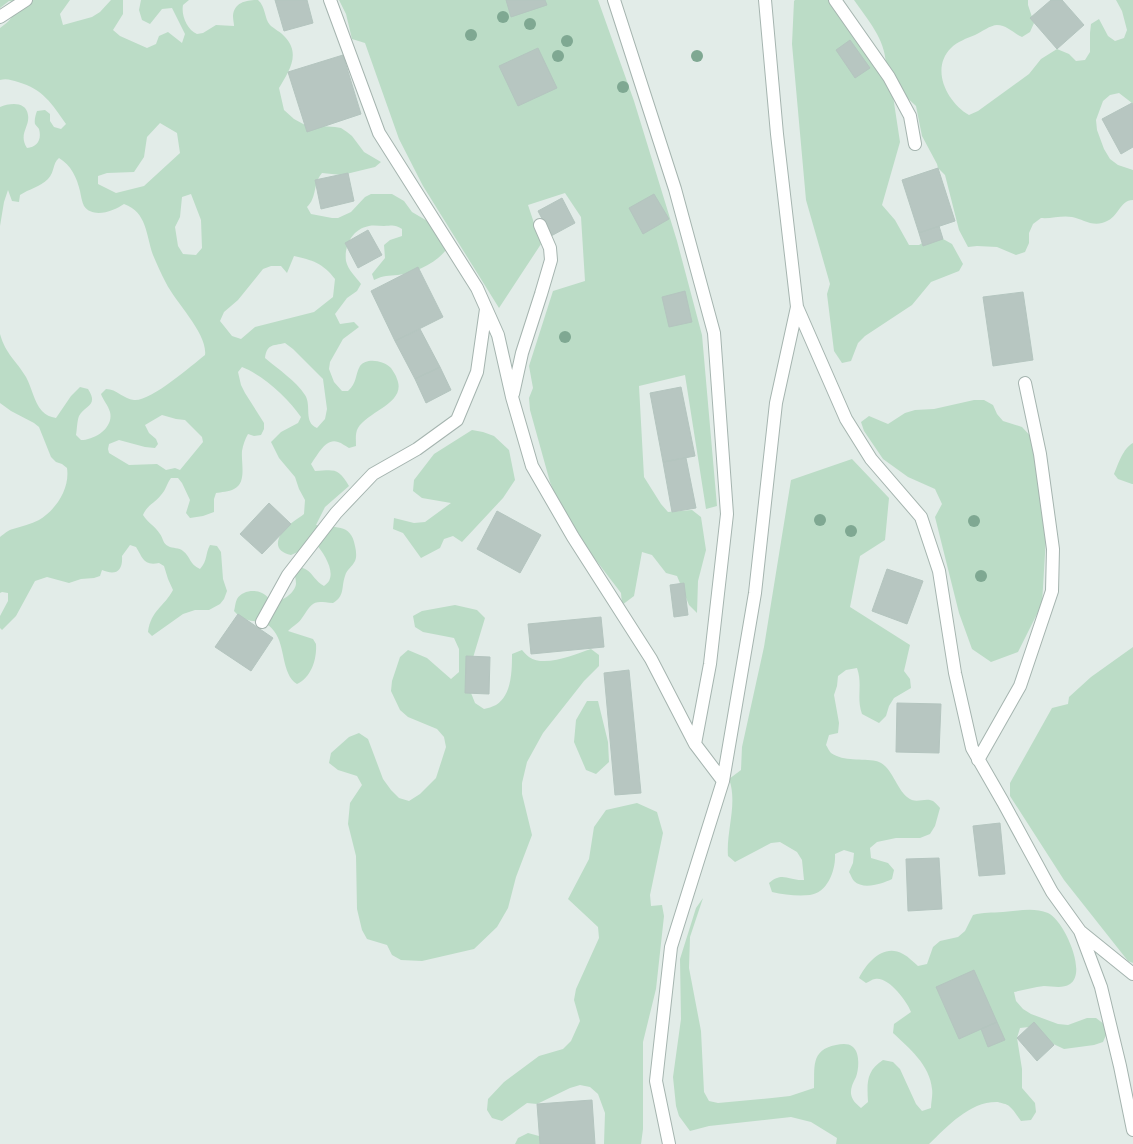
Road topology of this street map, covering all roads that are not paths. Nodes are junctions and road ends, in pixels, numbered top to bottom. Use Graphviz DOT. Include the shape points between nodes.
graph roads {
  1 [pos="26,0"];
  2 [pos="330,0"];
  3 [pos="614,0"];
  4 [pos="765,0"];
  5 [pos="835,0"];
  6 [pos="0,17"];
  7 [pos="914,144"];
  8 [pos="540,225"];
  9 [pos="797,307"];
  10 [pos="486,309"];
  11 [pos="1025,383"];
  12 [pos="512,397"];
  13 [pos="262,622"];
  14 [pos="695,744"];
  15 [pos="978,760"];
  16 [pos="723,781"];
  17 [pos="1080,931"];
  18 [pos="1133,974"];
  19 [pos="1133,1130"];
  20 [pos="669,1144"];
  1 -- 6 [label="street"];
  2 -- 10 [label="street" via="380,133 477,288"];
  3 -- 14 [label="street" via="675,189 714,333 726,514 710,664"];
  4 -- 9 [label="street"];
  5 -- 7 [label="street" via="889,77 910,116"];
  8 -- 12 [label="street" via="550,248 551,260 522,353"];
  9 -- 15 [label="street" via="850,425 871,459 921,517 939,571 955,673 972,748"];
  9 -- 16 [label="street" via="776,403 755,592"];
  10 -- 12 [label="street" via="498,335"];
  10 -- 13 [label="street" via="477,372 457,420 417,449 373,474 336,513 288,576"];
  11 -- 15 [label="street" via="1040,454 1052,541 1052,591 1020,686"];
  12 -- 14 [label="street" via="532,466 573,537 651,660"];
  14 -- 16 [label="street"];
  15 -- 17 [label="street" via="1052,892"];
  16 -- 20 [label="street" via="671,947 656,1081"];
  17 -- 18 [label="street"];
  17 -- 19 [label="street" via="1101,987"];
}
